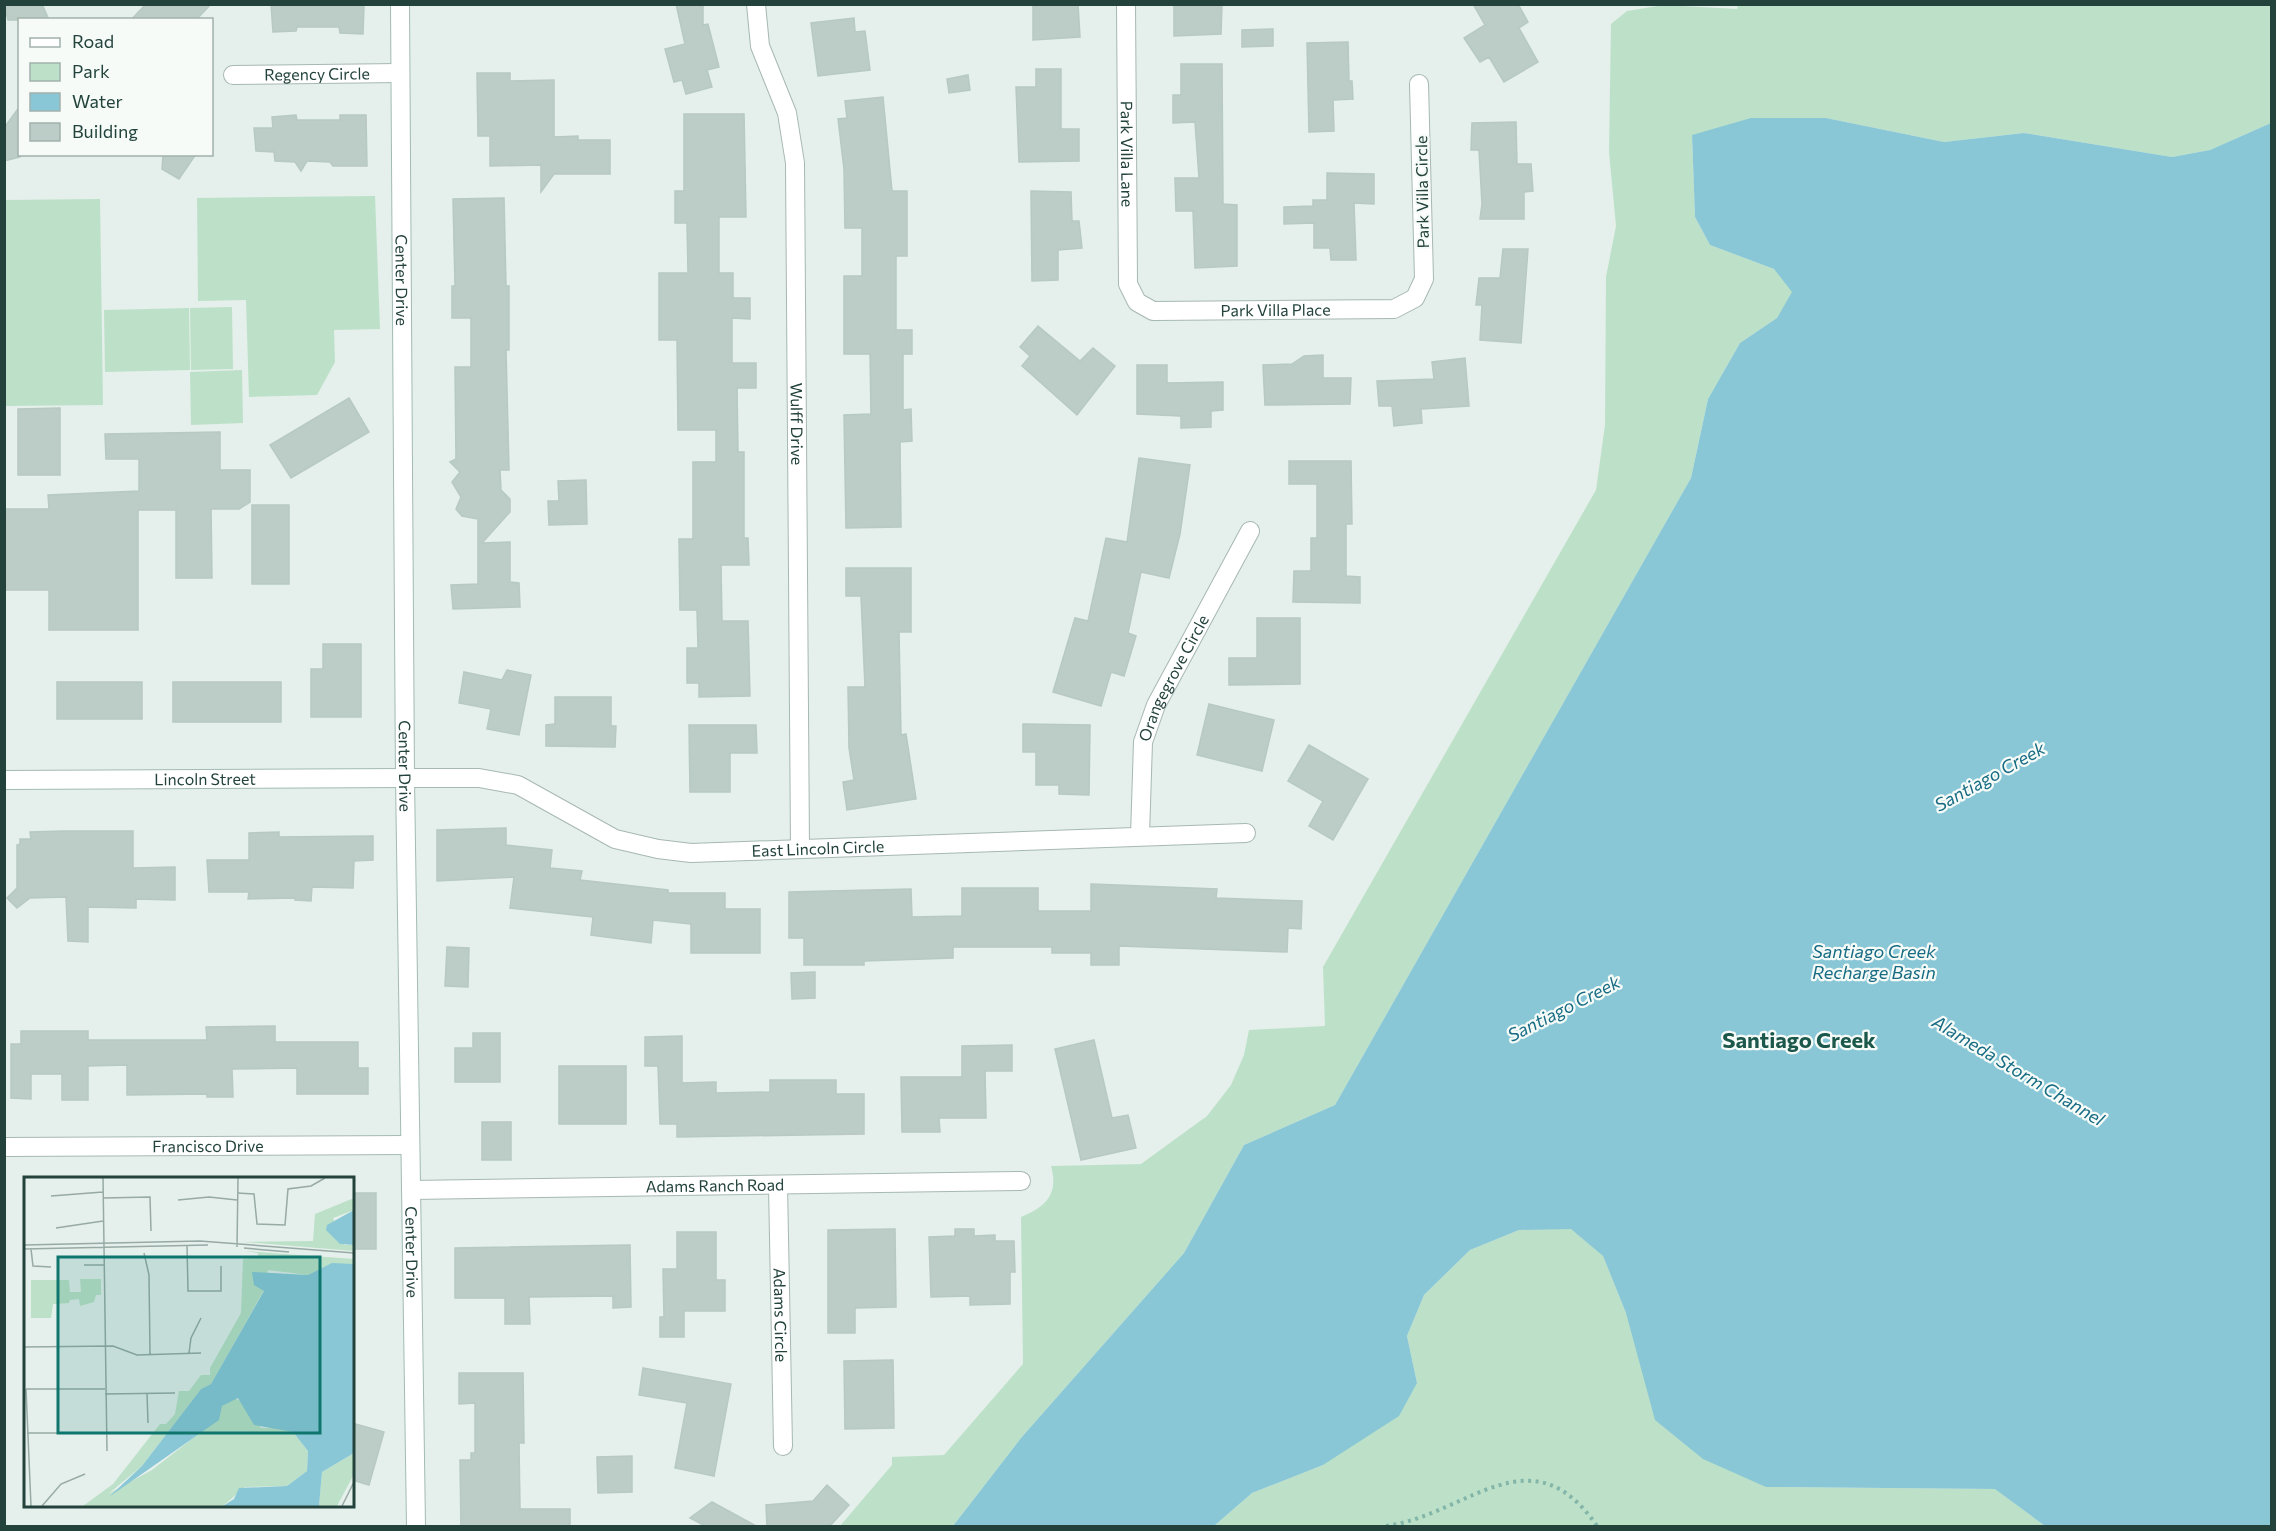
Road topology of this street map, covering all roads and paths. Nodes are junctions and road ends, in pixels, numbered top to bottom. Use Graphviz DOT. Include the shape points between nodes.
graph roads {
  1 [pos="400,4"];
  2 [pos="756,4"];
  3 [pos="1126,4"];
  4 [pos="400,73"];
  5 [pos="233,75"];
  6 [pos="1419,84"];
  7 [pos="1415,298"];
  8 [pos="1137,302"];
  9 [pos="1250,531"];
  10 [pos="405,778"];
  11 [pos="4,780"];
  12 [pos="1246,833"];
  13 [pos="1140,836"];
  14 [pos="800,848"];
  15 [pos="410,1146"];
  16 [pos="4,1147"];
  17 [pos="1021,1181"];
  18 [pos="778,1185"];
  19 [pos="411,1190"];
  20 [pos="783,1446"];
  21 [pos="416,1527"];
  22 [pos="1386,1527"];
  23 [pos="1597,1527"];
  1 -- 4 [label="street, Center Drive"];
  2 -- 14 [label="street, Wulff Drive" via="760,46 788,113 795,163"];
  3 -- 8 [label="street, Park Villa Lane" via="1128,284"];
  4 -- 5 [label="street, Regency Circle"];
  4 -- 10 [label="street, Center Drive"];
  6 -- 7 [label="street, Park Villa Circle" via="1424,279"];
  7 -- 8 [label="street, Park Villa Place" via="1394,309 1153,311"];
  9 -- 13 [label="street, Orangegrove Circle" via="1156,705 1143,742"];
  10 -- 11 [label="street, Lincoln Street"];
  10 -- 14 [label="street, East Lincoln Circle" via="479,778 518,785 615,839 658,849 691,853"];
  10 -- 15 [label="street, Center Drive"];
  12 -- 13 [label="street, East Lincoln Circle"];
  13 -- 14 [label="street, East Lincoln Circle"];
  15 -- 16 [label="street, Francisco Drive"];
  15 -- 19 [label="street, Center Drive"];
  17 -- 18 [label="street, Adams Ranch Road"];
  18 -- 19 [label="street, Adams Ranch Road"];
  18 -- 20 [label="street, Adams Circle"];
  19 -- 21 [label="street, Center Drive"];
  22 -- 23 [label="path" via="1440,1510 1497,1485 1536,1480 1561,1490 1586,1510"];
}
